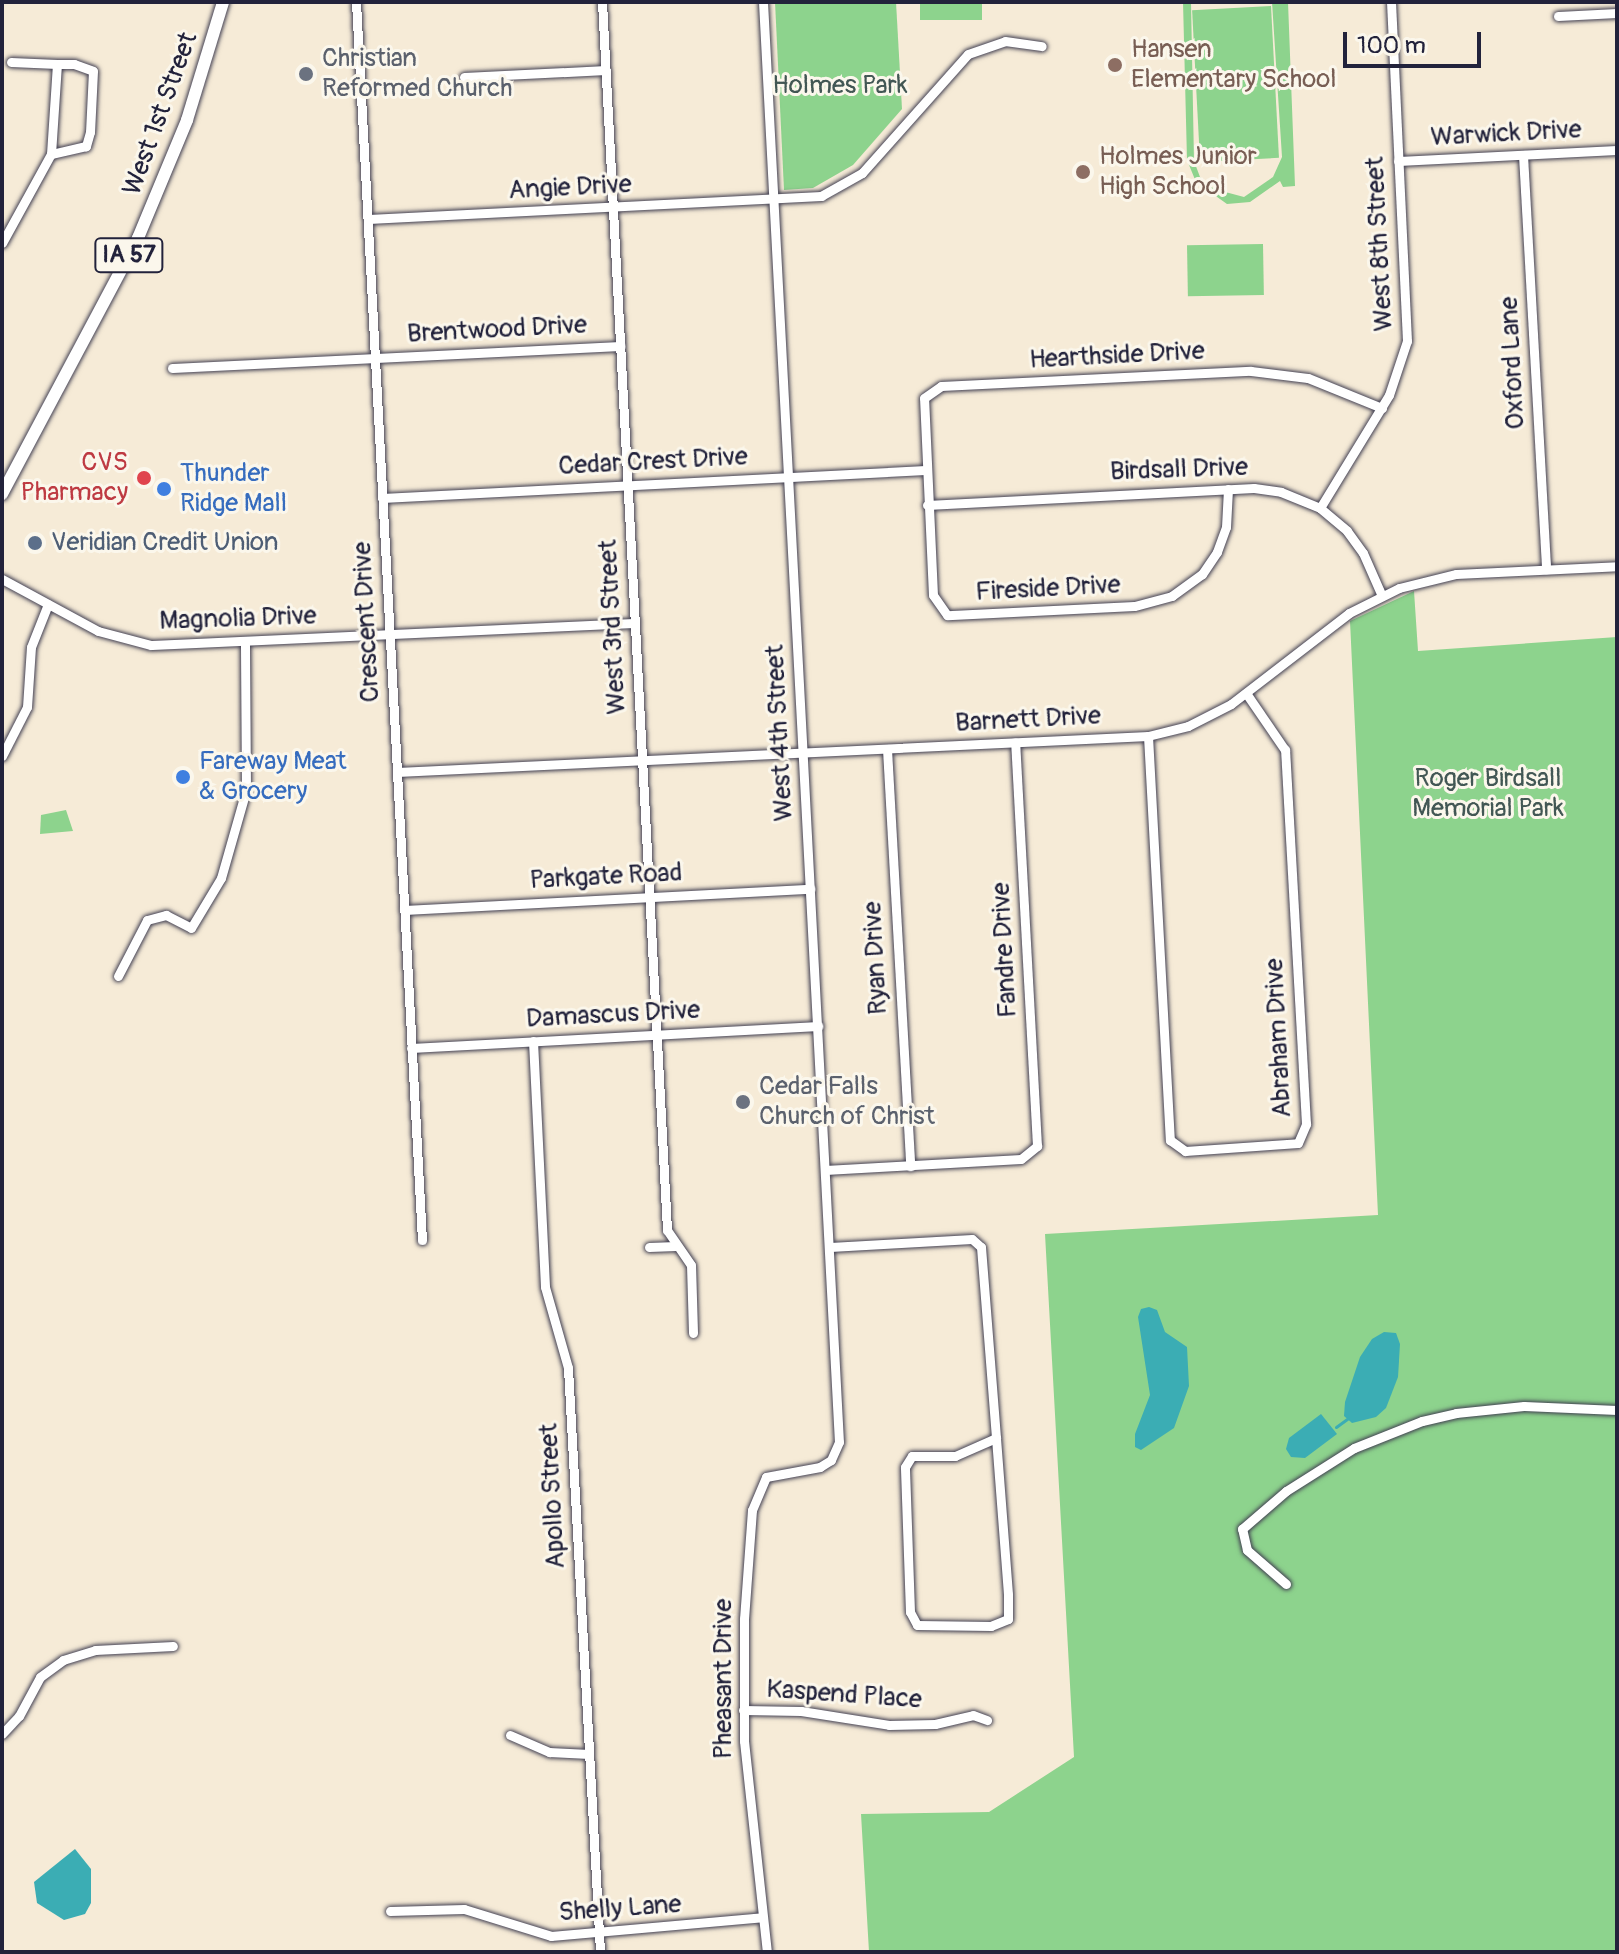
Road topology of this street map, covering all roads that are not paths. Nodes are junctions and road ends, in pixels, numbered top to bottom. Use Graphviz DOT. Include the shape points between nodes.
graph roads {
  1 [pos="223,2"];
  2 [pos="356,2"];
  3 [pos="602,2"];
  4 [pos="763,2"];
  5 [pos="1391,2"];
  6 [pos="1617,13"];
  7 [pos="1558,16"];
  8 [pos="1042,46"];
  9 [pos="11,62"];
  10 [pos="57,64"];
  11 [pos="606,70"];
  12 [pos="464,77"];
  13 [pos="1617,150"];
  14 [pos="1523,155"];
  15 [pos="49,156"];
  16 [pos="1398,161"];
  17 [pos="774,200"];
  18 [pos="613,208"];
  19 [pos="368,219"];
  20 [pos="2,243"];
  21 [pos="620,346"];
  22 [pos="375,358"];
  23 [pos="172,368"];
  24 [pos="1382,408"];
  25 [pos="925,470"];
  26 [pos="789,477"];
  27 [pos="628,485"];
  28 [pos="1228,489"];
  29 [pos="2,494"];
  30 [pos="382,498"];
  31 [pos="927,505"];
  32 [pos="1320,508"];
  33 [pos="1617,566"];
  34 [pos="1546,569"];
  35 [pos="2,579"];
  36 [pos="1382,596"];
  37 [pos="48,604"];
  38 [pos="635,623"];
  39 [pos="389,633"];
  40 [pos="245,642"];
  41 [pos="1246,693"];
  42 [pos="1148,736"];
  43 [pos="1015,743"];
  44 [pos="887,749"];
  45 [pos="803,753"];
  46 [pos="2,756"];
  47 [pos="642,761"];
  48 [pos="397,772"];
  49 [pos="810,889"];
  50 [pos="649,897"];
  51 [pos="404,910"];
  52 [pos="118,976"];
  53 [pos="818,1026"];
  54 [pos="657,1035"];
  55 [pos="533,1041"];
  56 [pos="411,1048"];
  57 [pos="910,1166"];
  58 [pos="825,1170"];
  59 [pos="422,1240"];
  60 [pos="676,1246"];
  61 [pos="649,1247"];
  62 [pos="830,1247"];
  63 [pos="693,1333"];
  64 [pos="1617,1410"];
  65 [pos="996,1438"];
  66 [pos="831,1460"];
  67 [pos="1286,1584"];
  68 [pos="173,1646"];
  69 [pos="743,1710"];
  70 [pos="987,1720"];
  71 [pos="2,1734"];
  72 [pos="510,1735"];
  73 [pos="589,1754"];
  74 [pos="390,1911"];
  75 [pos="762,1917"];
  76 [pos="599,1933"];
  77 [pos="600,1952"];
  78 [pos="767,1952"];
  1 -- 29 [label="main road, West 1st Street / IA 57" via="187,120 138,238"];
  2 -- 19 [label="street, Crescent Drive"];
  3 -- 11 [label="street, West 3rd Street"];
  4 -- 17 [label="street, West 4th Street"];
  5 -- 16 [label="street, West 8th Street"];
  6 -- 7 [label="street"];
  8 -- 17 [label="street, Angie Drive" via="1005,41 978,48 956,65 852,181 821,196"];
  9 -- 10 [label="street"];
  10 -- 15 [label="street"];
  10 -- 15 [label="street" via="93,71 93,105 86,146"];
  11 -- 12 [label="street"];
  11 -- 18 [label="street, West 3rd Street"];
  13 -- 14 [label="street, Warwick Drive"];
  14 -- 16 [label="street, Warwick Drive"];
  14 -- 34 [label="street, Oxford Lane"];
  15 -- 20 [label="street"];
  16 -- 24 [label="street, West 8th Street" via="1409,325 1401,369"];
  17 -- 18 [label="street, Angie Drive"];
  17 -- 26 [label="street, West 4th Street"];
  18 -- 19 [label="street, Angie Drive"];
  18 -- 21 [label="street, West 3rd Street"];
  19 -- 22 [label="street, Crescent Drive"];
  21 -- 22 [label="street, Brentwood Drive"];
  21 -- 27 [label="street, West 3rd Street"];
  22 -- 23 [label="street, Brentwood Drive"];
  22 -- 30 [label="street, Crescent Drive"];
  24 -- 25 [label="street, Hearthside Drive" via="1324,383 1269,371 941,386 927,393 922,405"];
  24 -- 32 [label="street, West 8th Street"];
  25 -- 26 [label="street, Cedar Crest Drive"];
  25 -- 31 [label="street, Fireside Drive"];
  26 -- 27 [label="street, Cedar Crest Drive"];
  26 -- 45 [label="street, West 4th Street"];
  27 -- 30 [label="street, Cedar Crest Drive"];
  27 -- 38 [label="street, West 3rd Street"];
  28 -- 31 [label="street, Birdsall Drive"];
  28 -- 31 [label="street, Fireside Drive" via="1226,527 1217,552 1202,574 1172,596 1134,606 953,616 934,601"];
  28 -- 32 [label="street, Birdsall Drive" via="1281,492"];
  30 -- 39 [label="street, Crescent Drive"];
  32 -- 36 [label="street, Birdsall Drive" via="1355,541"];
  33 -- 34 [label="street, Barnett Drive"];
  34 -- 36 [label="street, Barnett Drive" via="1456,574"];
  35 -- 37 [label="street, Magnolia Drive"];
  36 -- 41 [label="street, Barnett Drive" via="1349,613"];
  37 -- 40 [label="street, Magnolia Drive" via="98,631 136,643"];
  37 -- 46 [label="street" via="31,647 27,707"];
  38 -- 39 [label="street, Magnolia Drive"];
  38 -- 47 [label="street, West 3rd Street"];
  39 -- 40 [label="street, Magnolia Drive"];
  39 -- 48 [label="street, Crescent Drive"];
  40 -- 52 [label="street" via="246,790 221,878 191,928 166,915 147,920"];
  41 -- 42 [label="street, Barnett Drive" via="1202,720"];
  41 -- 42 [label="street, Abraham Drive" via="1285,750 1306,1124 1298,1143 1185,1151 1170,1140"];
  42 -- 43 [label="street, Barnett Drive"];
  43 -- 44 [label="street, Barnett Drive"];
  43 -- 57 [label="street, Fandre Drive" via="1037,1139 1033,1153 1021,1159"];
  44 -- 45 [label="street, Barnett Drive"];
  44 -- 57 [label="street, Ryan Drive"];
  45 -- 47 [label="street, Barnett Drive"];
  45 -- 49 [label="street, West 4th Street"];
  47 -- 48 [label="street, Barnett Drive"];
  47 -- 50 [label="street, West 3rd Street"];
  48 -- 51 [label="street, Crescent Drive"];
  49 -- 50 [label="street, Parkgate Road"];
  49 -- 53 [label="street, West 4th Street"];
  50 -- 51 [label="street, Parkgate Road"];
  50 -- 54 [label="street, West 3rd Street"];
  51 -- 56 [label="street, Crescent Drive"];
  53 -- 54 [label="street, Damascus Drive"];
  53 -- 58 [label="street, West 4th Street"];
  54 -- 55 [label="street, Damascus Drive"];
  54 -- 60 [label="street, West 3rd Street" via="667,1230"];
  55 -- 56 [label="street, Damascus Drive"];
  55 -- 73 [label="street, Apollo Street" via="545,1287 568,1368"];
  56 -- 59 [label="street, Crescent Drive"];
  57 -- 58 [label="street"];
  58 -- 62 [label="street, West 4th Street"];
  60 -- 61 [label="street"];
  60 -- 63 [label="street, West 3rd Street" via="691,1265"];
  62 -- 65 [label="street" via="978,1242"];
  62 -- 66 [label="street, West 4th Street" via="839,1442"];
  64 -- 67 [label="street" via="1524,1406 1456,1413 1354,1448 1297,1483 1242,1529 1247,1550"];
  65 -- 65 [label="street" via="955,1456 912,1456 905,1467 910,1612 917,1625 991,1626 1008,1619"];
  66 -- 69 [label="street, Pheasant Drive" via="820,1467 774,1473 755,1495"];
  68 -- 71 [label="street" via="95,1650 63,1660 40,1677 19,1716"];
  69 -- 70 [label="street, Kaspend Place" via="801,1711 889,1725 935,1724 973,1715"];
  69 -- 75 [label="street, Pheasant Drive"];
  72 -- 73 [label="street" via="549,1752"];
  73 -- 76 [label="street, Apollo Street"];
  74 -- 76 [label="street, Shelly Lane" via="447,1907 533,1934"];
  75 -- 76 [label="street, Shelly Lane"];
  75 -- 78 [label="street, Pheasant Drive"];
  76 -- 77 [label="street, Apollo Street"];
}
